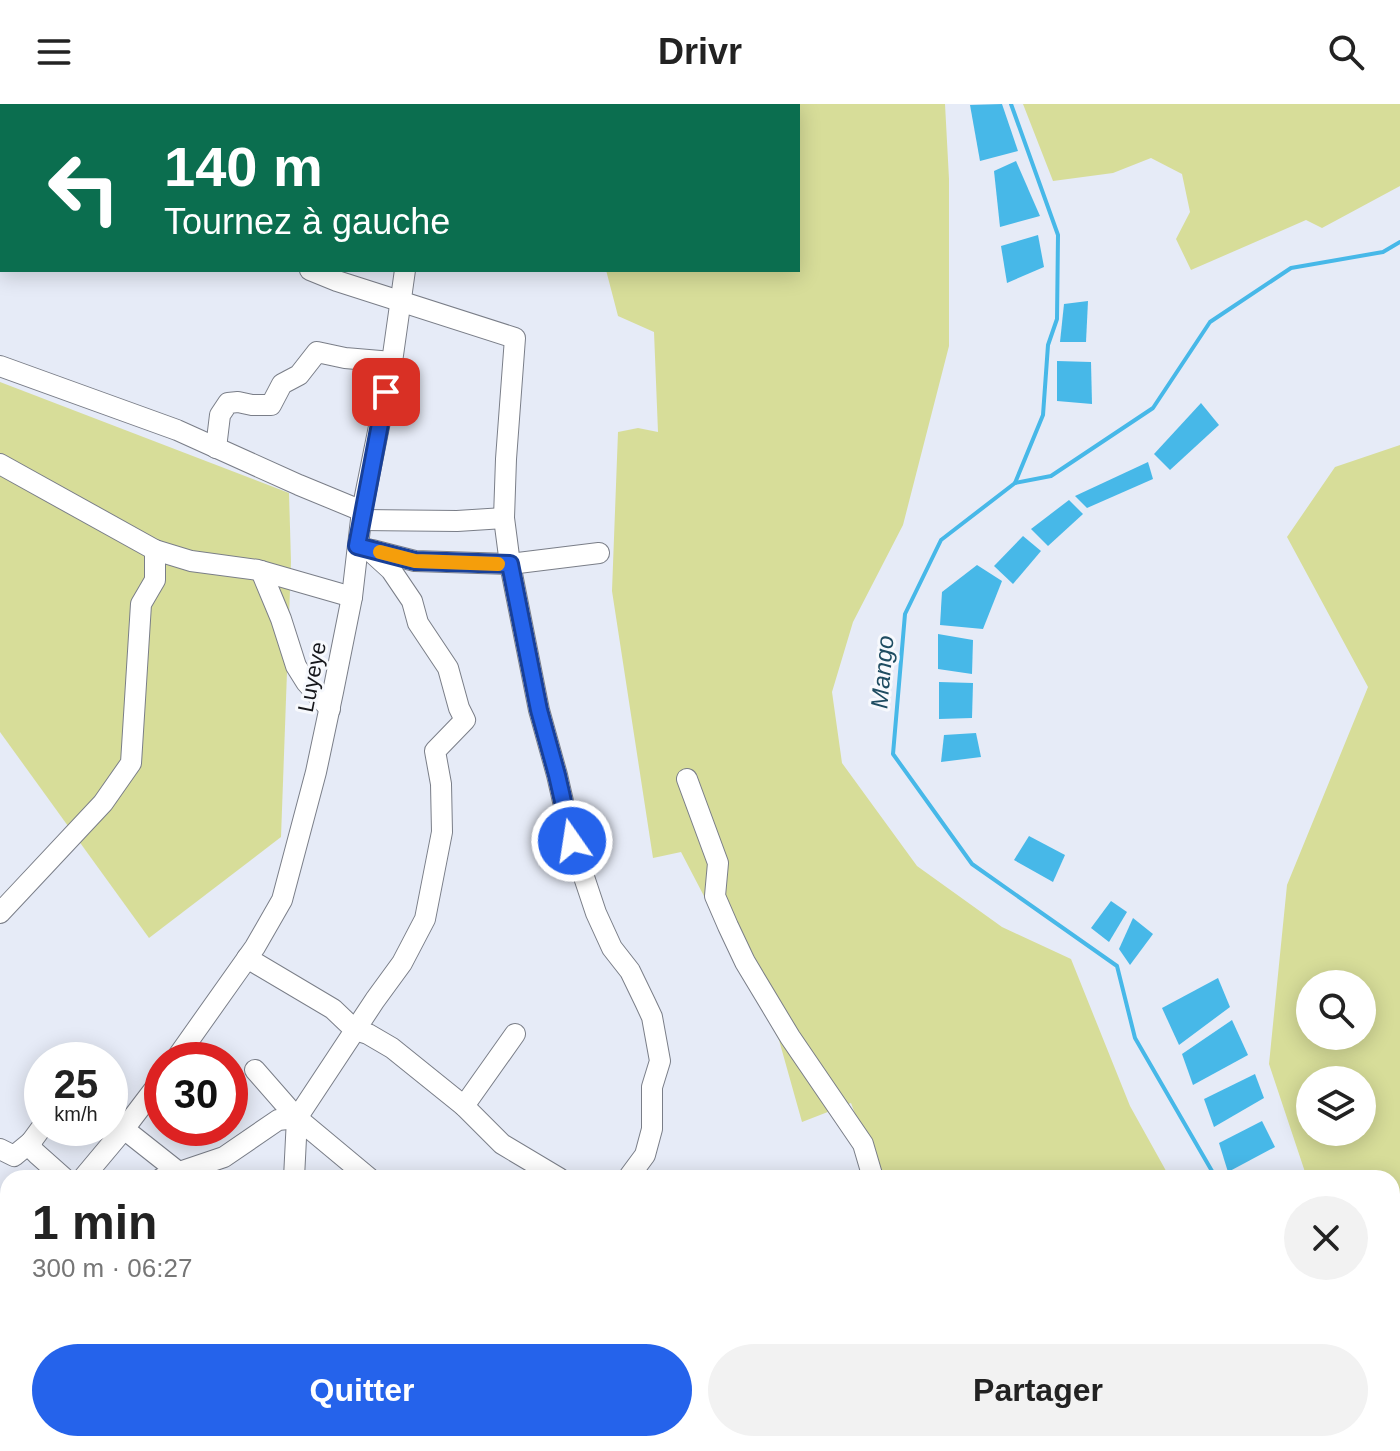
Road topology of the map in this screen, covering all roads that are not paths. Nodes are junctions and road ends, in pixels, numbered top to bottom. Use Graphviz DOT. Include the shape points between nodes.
graph roads {
  1 [pos="315,272"];
  2 [pos="405,272"];
  3 [pos="402,301"];
  4 [pos="392,362"];
  5 [pos="0,366"];
  6 [pos="216,448"];
  7 [pos="0,464"];
  8 [pos="362,515"];
  9 [pos="504,518"];
  10 [pos="362,548"];
  11 [pos="155,550"];
  12 [pos="599,553"];
  13 [pos="510,564"];
  14 [pos="261,571"];
  15 [pos="352,597"];
  16 [pos="330,709"];
  17 [pos="687,779"];
  18 [pos="0,913"];
  19 [pos="247,958"];
  20 [pos="355,1030"];
  21 [pos="515,1034"];
  22 [pos="188,1042"];
  23 [pos="255,1070"];
  24 [pos="144,1103"];
  25 [pos="464,1106"];
  26 [pos="297,1118"];
  27 [pos="128,1124"];
  28 [pos="128,1133"];
  29 [pos="24,1146"];
  30 [pos="37,1146"];
  31 [pos="110,1146"];
  32 [pos="0,1149"];
  33 [pos="55,1170"];
  34 [pos="90,1170"];
  35 [pos="169,1170"];
  36 [pos="191,1170"];
  37 [pos="294,1170"];
  38 [pos="359,1170"];
  39 [pos="546,1170"];
  40 [pos="634,1170"];
  41 [pos="871,1170"];
  1 -- 3 [label="street"];
  2 -- 3 [label="street, Luyeye"];
  3 -- 4 [label="street, Luyeye"];
  3 -- 9 [label="street" via="515,338"];
  4 -- 6 [label="street" via="317,352 299,375 282,384 271,405 228,403 220,415"];
  4 -- 8 [label="street, Luyeye"];
  5 -- 6 [label="street"];
  6 -- 8 [label="street"];
  7 -- 11 [label="street"];
  8 -- 9 [label="street"];
  8 -- 10 [label="street, Luyeye"];
  9 -- 13 [label="street"];
  10 -- 13 [label="street" via="415,561"];
  10 -- 15 [label="street, Luyeye"];
  10 -- 20 [label="street" via="391,570 412,601 418,623 448,668 465,720 435,751 442,832 425,919 402,963"];
  11 -- 14 [label="street"];
  11 -- 18 [label="street" via="155,580 141,604 131,763 103,803"];
  12 -- 13 [label="street"];
  13 -- 40 [label="street" via="572,841 596,913 652,1017 660,1061 652,1087 652,1129 645,1155"];
  14 -- 15 [label="street"];
  14 -- 16 [label="street" via="296,666"];
  15 -- 16 [label="street, Luyeye"];
  16 -- 19 [label="street, Luyeye" via="282,900"];
  17 -- 41 [label="street" via="718,863 715,896 728,926 790,1037 863,1144"];
  19 -- 20 [label="street" via="333,1009"];
  19 -- 22 [label="street, Luyeye"];
  20 -- 25 [label="street" via="392,1048"];
  20 -- 26 [label="street"];
  21 -- 25 [label="street"];
  23 -- 26 [label="street"];
  24 -- 27 [label="street"];
  25 -- 39 [label="street" via="502,1144"];
  26 -- 36 [label="street" via="278,1120 224,1157"];
  26 -- 37 [label="street"];
  26 -- 38 [label="street"];
  28 -- 35 [label="street"];
  29 -- 32 [label="street" via="14,1156"];
  30 -- 33 [label="street" via="37,1154"];
  31 -- 34 [label="street"];
}
